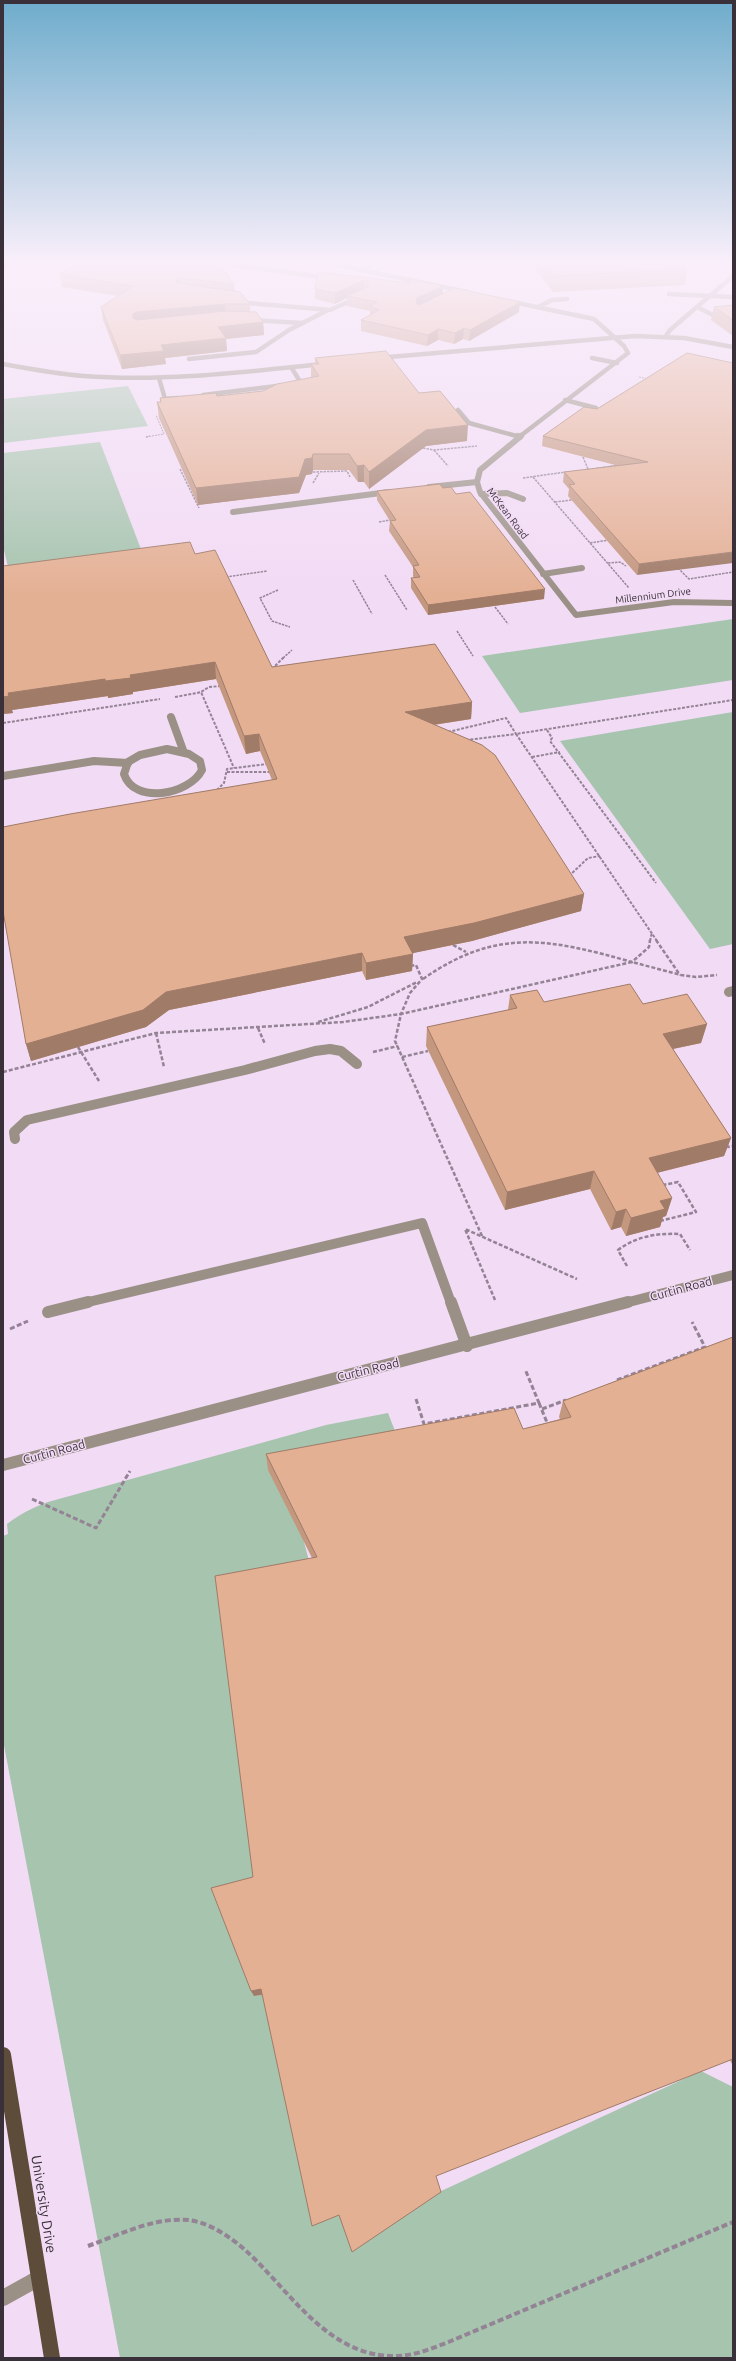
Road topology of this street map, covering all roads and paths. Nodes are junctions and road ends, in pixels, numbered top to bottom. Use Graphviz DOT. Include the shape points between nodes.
graph roads {
  1 [pos="53,374"];
  2 [pos="205,374"];
  3 [pos="295,374"];
  4 [pos="601,374"];
  5 [pos="640,377"];
  6 [pos="159,378"];
  7 [pos="650,380"];
  8 [pos="200,395"];
  9 [pos="184,397"];
  10 [pos="165,399"];
  11 [pos="565,400"];
  12 [pos="596,408"];
  13 [pos="458,410"];
  14 [pos="146,437"];
  15 [pos="520,437"];
  16 [pos="482,445"];
  17 [pos="423,448"];
  18 [pos="434,450"];
  19 [pos="583,456"];
  20 [pos="445,463"];
  21 [pos="619,465"];
  22 [pos="180,469"];
  23 [pos="572,471"];
  24 [pos="313,472"];
  25 [pos="334,472"];
  26 [pos="533,476"];
  27 [pos="519,478"];
  28 [pos="477,482"];
  29 [pos="424,488"];
  30 [pos="393,492"];
  31 [pos="481,494"];
  32 [pos="523,499"];
  33 [pos="572,500"];
  34 [pos="555,502"];
  35 [pos="199,508"];
  36 [pos="233,512"];
  37 [pos="390,520"];
  38 [pos="379,522"];
  39 [pos="610,540"];
  40 [pos="590,543"];
  41 [pos="608,563"];
  42 [pos="676,565"];
  43 [pos="626,566"];
  44 [pos="582,568"];
  45 [pos="267,571"];
  46 [pos="733,572"];
  47 [pos="543,574"];
  48 [pos="385,575"];
  49 [pos="222,577"];
  50 [pos="353,580"];
  51 [pos="278,590"];
  52 [pos="733,603"];
  53 [pos="643,605"];
  54 [pos="495,607"];
  55 [pos="407,610"];
  56 [pos="372,614"];
  57 [pos="576,615"];
  58 [pos="508,624"];
  59 [pos="290,627"];
  60 [pos="457,631"];
  61 [pos="292,650"];
  62 [pos="473,656"];
  63 [pos="267,673"];
  64 [pos="222,686"];
  65 [pos="202,692"];
  66 [pos="171,697"];
  67 [pos="164,698"];
  68 [pos="733,700"];
  69 [pos="171,717"];
  70 [pos="3,723"];
  71 [pos="547,730"];
  72 [pos="444,734"];
  73 [pos="516,734"];
  74 [pos="462,741"];
  75 [pos="183,750"];
  76 [pos="560,752"];
  77 [pos="532,757"];
  78 [pos="128,763"];
  79 [pos="273,763"];
  80 [pos="234,768"];
  81 [pos="227,772"];
  82 [pos="273,772"];
  83 [pos="3,776"];
  84 [pos="220,793"];
  85 [pos="600,856"];
  86 [pos="566,878"];
  87 [pos="656,883"];
  88 [pos="652,932"];
  89 [pos="453,945"];
  90 [pos="466,952"];
  91 [pos="632,962"];
  92 [pos="410,966"];
  93 [pos="721,974"];
  94 [pos="681,975"];
  95 [pos="422,979"];
  96 [pos="511,990"];
  97 [pos="514,996"];
  98 [pos="401,1014"];
  99 [pos="312,1024"];
  100 [pos="156,1033"];
  101 [pos="78,1047"];
  102 [pos="81,1051"];
  103 [pos="428,1051"];
  104 [pos="402,1057"];
  105 [pos="357,1064"];
  106 [pos="3,1072"];
  107 [pos="170,1087"];
  108 [pos="111,1100"];
  109 [pos="15,1139"];
  110 [pos="724,1141"];
  111 [pos="733,1146"];
  112 [pos="658,1186"];
  113 [pos="656,1222"];
  114 [pos="642,1232"];
  115 [pos="482,1236"];
  116 [pos="645,1237"];
  117 [pos="690,1250"];
  118 [pos="627,1266"];
  119 [pos="733,1275"];
  120 [pos="577,1279"];
  121 [pos="495,1300"];
  122 [pos="48,1312"];
  123 [pos="692,1322"];
  124 [pos="466,1346"];
  125 [pos="525,1369"];
  126 [pos="616,1381"];
  127 [pos="572,1398"];
  128 [pos="416,1399"];
  129 [pos="539,1403"];
  130 [pos="542,1409"];
  131 [pos="549,1428"];
  132 [pos="3,1466"];
  133 [pos="130,1471"];
  134 [pos="32,1499"];
  135 [pos="3,2055"];
  136 [pos="733,2222"];
  137 [pos="88,2246"];
  138 [pos="39,2278"];
  139 [pos="3,2298"];
  140 [pos="52,2358"];
  1 -- 6 [label="street" via="93,378"];
  2 -- 6 [label="street"];
  3 -- 8 [label="street" via="301,383 299,384"];
  4 -- 11 [label="street, McKean Road"];
  5 -- 7 [label="path"];
  6 -- 10 [label="street"];
  9 -- 10 [label="street"];
  10 -- 14 [label="path" via="150,401 165,434"];
  11 -- 12 [label="street"];
  11 -- 15 [label="street, McKean Road"];
  13 -- 15 [label="street" via="469,423"];
  15 -- 28 [label="street, McKean Road" via="480,470"];
  16 -- 18 [label="path"];
  17 -- 18 [label="path"];
  18 -- 20 [label="path"];
  19 -- 21 [label="path" via="588,469"];
  22 -- 35 [label="path"];
  23 -- 26 [label="path"];
  24 -- 25 [label="path"];
  26 -- 27 [label="path"];
  26 -- 34 [label="path"];
  28 -- 29 [label="street"];
  28 -- 31 [label="street, McKean Road"];
  30 -- 36 [label="street"];
  31 -- 32 [label="street" via="506,493"];
  31 -- 47 [label="street, McKean Road"];
  33 -- 34 [label="path"];
  34 -- 40 [label="path"];
  37 -- 38 [label="path"];
  39 -- 40 [label="path"];
  40 -- 41 [label="path"];
  41 -- 43 [label="path" via="620,562"];
  41 -- 53 [label="path"];
  42 -- 46 [label="path" via="689,579"];
  44 -- 47 [label="street"];
  45 -- 49 [label="path"];
  47 -- 57 [label="street, McKean Road"];
  48 -- 55 [label="path"];
  50 -- 56 [label="path"];
  51 -- 59 [label="path" via="260,598 272,621"];
  52 -- 53 [label="street, Millennium Drive" via="694,599"];
  53 -- 57 [label="street, Millennium Drive"];
  54 -- 58 [label="path"];
  60 -- 62 [label="path"];
  61 -- 63 [label="path"];
  64 -- 65 [label="path" via="209,687"];
  65 -- 66 [label="path"];
  65 -- 80 [label="path"];
  67 -- 70 [label="path"];
  68 -- 71 [label="path"];
  69 -- 75 [label="street"];
  71 -- 73 [label="path"];
  71 -- 76 [label="path" via="552,738 550,741"];
  72 -- 73 [label="path" via="506,718"];
  73 -- 74 [label="path"];
  73 -- 77 [label="path"];
  75 -- 78 [label="street" via="150,751"];
  75 -- 78 [label="street" via="201,762 203,771 199,779 189,787 176,792 160,794 133,787 126,780 124,772"];
  76 -- 77 [label="path"];
  76 -- 87 [label="path"];
  77 -- 85 [label="path"];
  78 -- 83 [label="street" via="94,760"];
  79 -- 80 [label="path"];
  80 -- 81 [label="path" via="227,769"];
  81 -- 82 [label="path"];
  81 -- 84 [label="path" via="224,783 212,794"];
  85 -- 86 [label="path" via="588,858"];
  85 -- 88 [label="path"];
  88 -- 91 [label="path" via="649,947"];
  88 -- 94 [label="path"];
  89 -- 90 [label="path"];
  90 -- 91 [label="path" via="505,943 546,942 588,949"];
  90 -- 95 [label="path" via="448,960"];
  91 -- 94 [label="path"];
  91 -- 96 [label="path"];
  92 -- 95 [label="path" via="416,965"];
  93 -- 94 [label="path" via="696,977"];
  95 -- 98 [label="path" via="410,993"];
  95 -- 99 [label="path" via="368,1007"];
  96 -- 97 [label="path"];
  96 -- 98 [label="path"];
  98 -- 99 [label="path"];
  98 -- 104 [label="path" via="395,1041"];
  99 -- 100 [label="path"];
  100 -- 102 [label="path"];
  100 -- 107 [label="path"];
  101 -- 102 [label="path"];
  102 -- 106 [label="path"];
  102 -- 108 [label="path"];
  103 -- 104 [label="path"];
  104 -- 115 [label="path"];
  105 -- 107 [label="street" via="341,1051 330,1049"];
  107 -- 108 [label="street"];
  108 -- 109 [label="street" via="27,1120 14,1132"];
  110 -- 111 [label="path" via="728,1147"];
  112 -- 113 [label="path" via="678,1182 696,1212"];
  114 -- 116 [label="path"];
  115 -- 120 [label="path"];
  115 -- 121 [label="path" via="465,1229"];
  116 -- 117 [label="path" via="663,1232 680,1234"];
  116 -- 118 [label="path" via="629,1241 618,1250"];
  119 -- 124 [label="street, Curtin Road"];
  122 -- 124 [label="street" via="422,1223"];
  123 -- 126 [label="path" via="706,1347"];
  124 -- 132 [label="street, Curtin Road" via="276,1393"];
  125 -- 129 [label="path"];
  127 -- 130 [label="path"];
  128 -- 129 [label="path" via="424,1424"];
  129 -- 130 [label="path"];
  130 -- 131 [label="path"];
  133 -- 134 [label="path" via="96,1528"];
  135 -- 138 [label="main road, University Drive"];
  136 -- 137 [label="path" via="444,2344 423,2352 395,2356 368,2353 341,2341 313,2320 237,2242 210,2227 186,2220 165,2222"];
  138 -- 139 [label="street"];
  138 -- 140 [label="main road, University Drive"];
}
